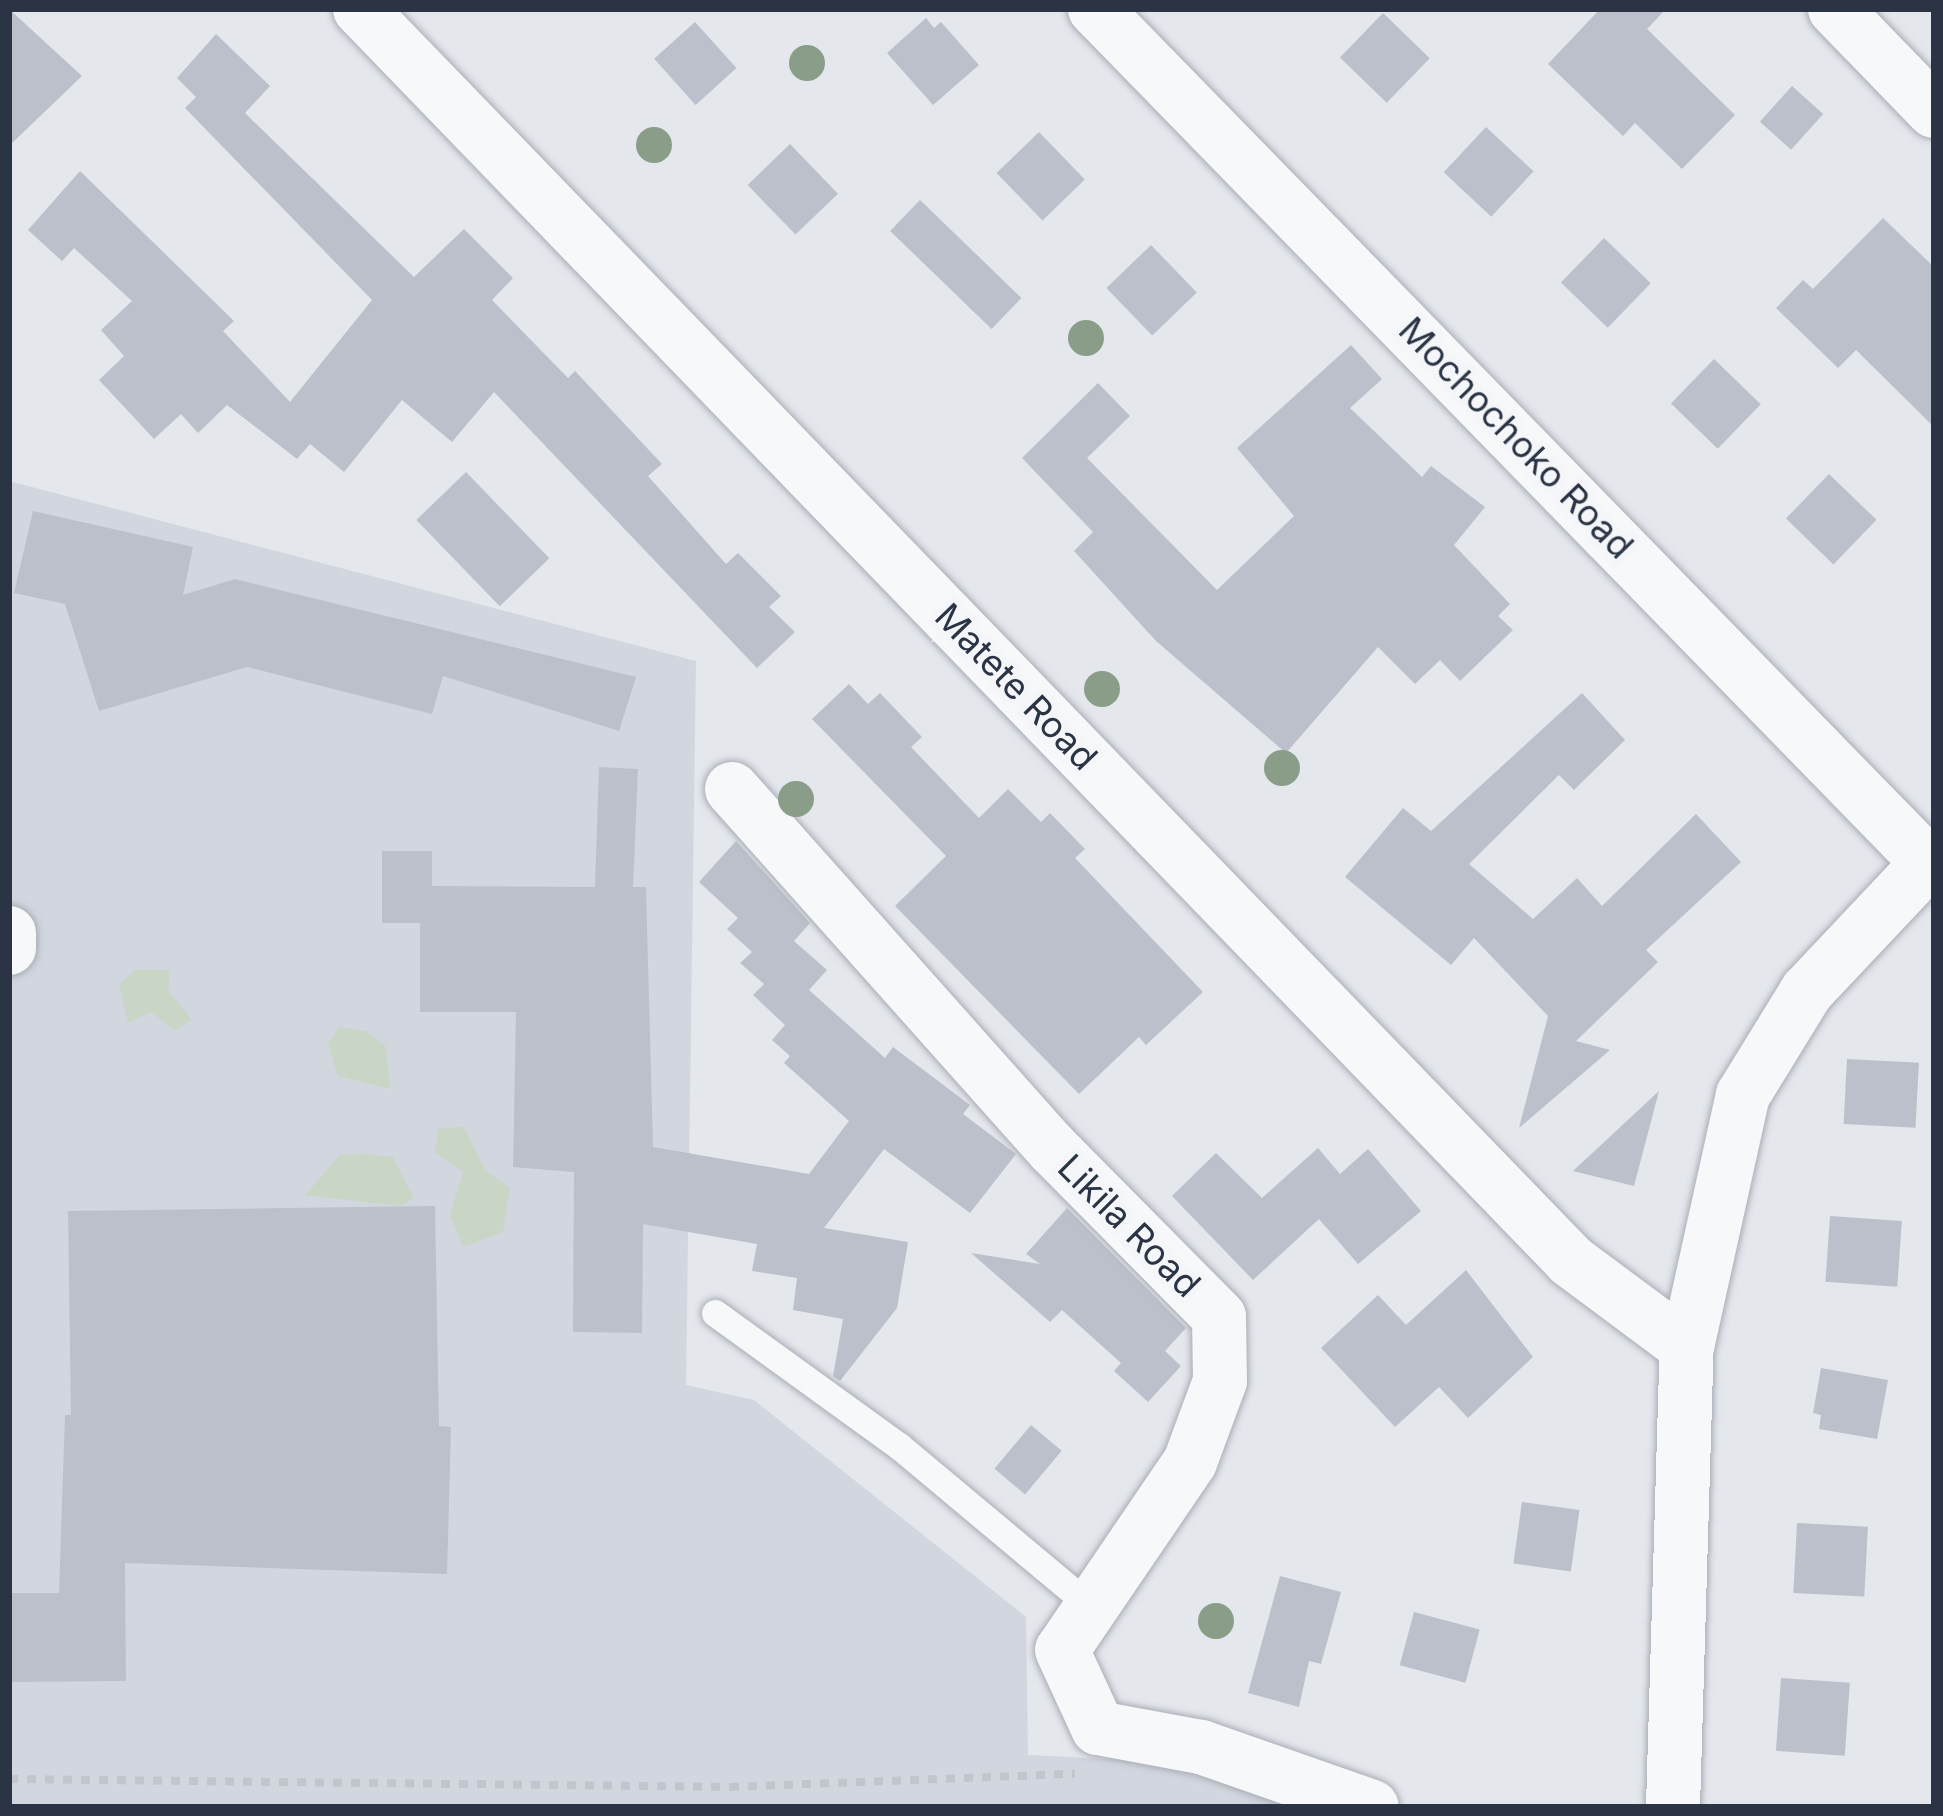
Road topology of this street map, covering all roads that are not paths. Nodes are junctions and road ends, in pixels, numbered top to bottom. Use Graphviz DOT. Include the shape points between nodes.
graph roads {
  1 [pos="360,9"];
  2 [pos="1095,9"];
  3 [pos="1835,9"];
  4 [pos="1934,111"];
  5 [pos="732,789"];
  6 [pos="1933,862"];
  7 [pos="9,933"];
  8 [pos="9,948"];
  9 [pos="715,1313"];
  10 [pos="1687,1347"];
  11 [pos="1087,1603"];
  12 [pos="1320,1795"];
  13 [pos="1372,1807"];
  14 [pos="1672,1807"];
  1 -- 10 [label="street, Matete Road" via="1571,1261"];
  2 -- 6 [label="street, Mochochoko Road"];
  3 -- 4 [label="street"];
  5 -- 11 [label="street, Likila Road" via="1053,1149 1219,1317 1220,1381 1190,1462"];
  6 -- 10 [label="street" via="1807,991 1743,1095"];
  7 -- 8 [label="street"];
  9 -- 11 [label="lane" via="899,1446"];
  10 -- 14 [label="street"];
  11 -- 12 [label="street, Likila Road" via="1062,1650 1098,1728 1201,1747"];
  12 -- 13 [label="street"];
}
